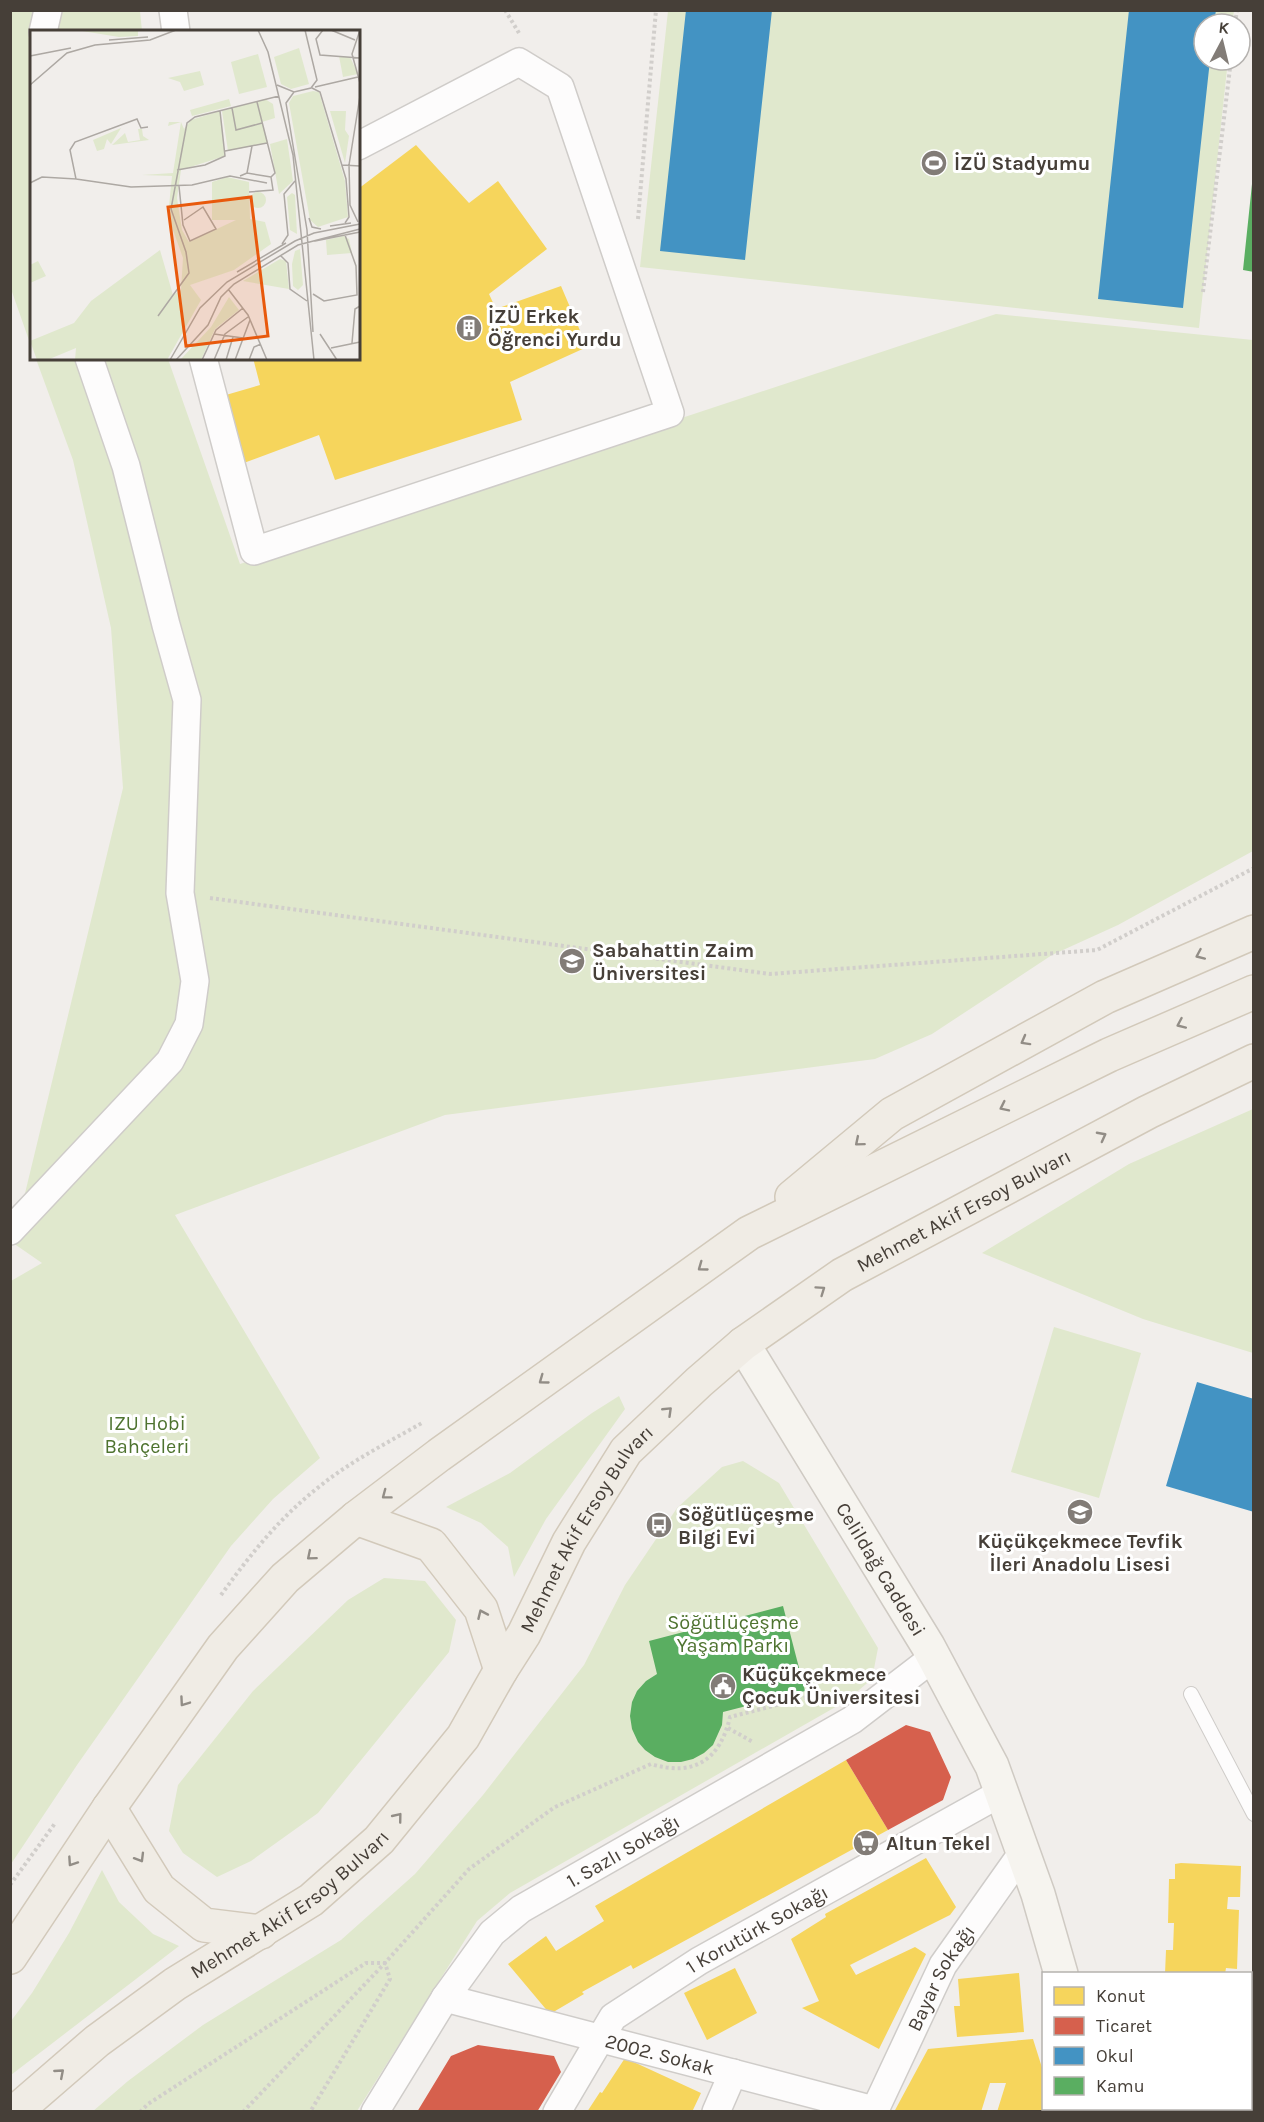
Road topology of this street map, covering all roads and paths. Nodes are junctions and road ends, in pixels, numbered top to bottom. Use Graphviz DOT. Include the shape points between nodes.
graph roads {
  1 [pos="48,10"];
  2 [pos="173,10"];
  3 [pos="656,10"];
  4 [pos="43,30"];
  5 [pos="176,30"];
  6 [pos="1230,72"];
  7 [pos="360,145"];
  8 [pos="609,234"];
  9 [pos="1203,292"];
  10 [pos="90,360"];
  11 [pos="204,360"];
  12 [pos="1254,868"];
  13 [pos="180,893"];
  14 [pos="1254,932"];
  15 [pos="1254,992"];
  16 [pos="1254,1061"];
  17 [pos="10,1231"];
  18 [pos="749,1233"];
  19 [pos="743,1344"];
  20 [pos="356,1518"];
  21 [pos="934,1657"];
  22 [pos="501,1670"];
  23 [pos="1191,1694"];
  24 [pos="852,1720"];
  25 [pos="1001,1793"];
  26 [pos="109,1808"];
  27 [pos="1254,1814"];
  28 [pos="1023,1852"];
  29 [pos="261,1932"];
  30 [pos="10,1957"];
  31 [pos="385,1963"];
  32 [pos="1060,1972"];
  33 [pos="445,1998"];
  34 [pos="599,2038"];
  35 [pos="733,2073"];
  36 [pos="874,2111"];
  37 [pos="15,2112"];
  38 [pos="140,2112"];
  39 [pos="243,2112"];
  40 [pos="310,2112"];
  41 [pos="375,2112"];
  42 [pos="557,2112"];
  43 [pos="716,2112"];
  1 -- 4 [label="street"];
  2 -- 5 [label="street"];
  3 -- 8 [label="path" via="637,230"];
  6 -- 9 [label="path"];
  7 -- 8 [label="street" via="519,62 560,87"];
  8 -- 11 [label="street" via="670,413 254,551"];
  10 -- 13 [label="street" via="126,466 187,700"];
  12 -- 13 [label="path" via="1097,950 770,974"];
  13 -- 17 [label="street" via="195,981 189,1024 170,1061"];
  14 -- 18 [label="main road, one-way" via="1105,997 892,1114"];
  15 -- 18 [label="main road, one-way" via="1109,1055"];
  19 -- 16 [label="main road, Mehmet Akif Ersoy Bulvarı, one-way" via="842,1275 1148,1112"];
  18 -- 20 [label="main road, one-way"];
  19 -- 21 [label="street, Celildağ Caddesi"];
  22 -- 19 [label="main road, Mehmet Akif Ersoy Bulvarı, one-way" via="524,1634 569,1542 626,1451"];
  22 -- 20 [label="main road, one-way" via="481,1610 431,1545"];
  20 -- 26 [label="main road, one-way" via="285,1578 223,1647"];
  21 -- 24 [label="street, 1. Sazlı Sokağı"];
  21 -- 25 [label="street, Celildağ Caddesi" via="992,1766"];
  29 -- 22 [label="main road, Mehmet Akif Ersoy Bulvarı, one-way" via="311,1900 379,1840 463,1737"];
  23 -- 27 [label="lane"];
  24 -- 31 [label="path" via="823,1693 730,1717 718,1749 696,1766 682,1770 651,1764 555,1807 469,1869"];
  24 -- 33 [label="street, 1. Sazlı Sokağı" via="521,1909 492,1933"];
  25 -- 28 [label="street, Celildağ Caddesi"];
  25 -- 34 [label="street, 1 Korutürk Sokağı" via="699,1961 614,2017"];
  26 -- 29 [label="main road, one-way" via="159,1889 204,1925"];
  26 -- 30 [label="main road, one-way"];
  28 -- 32 [label="street, Celildağ Caddesi"];
  28 -- 36 [label="street, Bayar Sokağı" via="943,1965"];
  37 -- 29 [label="main road, Mehmet Akif Ersoy Bulvarı, one-way" via="97,2042 175,1984"];
  31 -- 38 [label="path" via="366,1963"];
  31 -- 39 [label="path"];
  31 -- 40 [label="path" via="390,1979"];
  33 -- 34 [label="street, 2002. Sokak"];
  33 -- 41 [label="street, 1. Sazlı Sokağı"];
  34 -- 35 [label="street, 2002. Sokak"];
  34 -- 42 [label="street, 1 Korutürk Sokağı"];
  35 -- 36 [label="street, 2002. Sokak"];
  35 -- 43 [label="street"];
}
